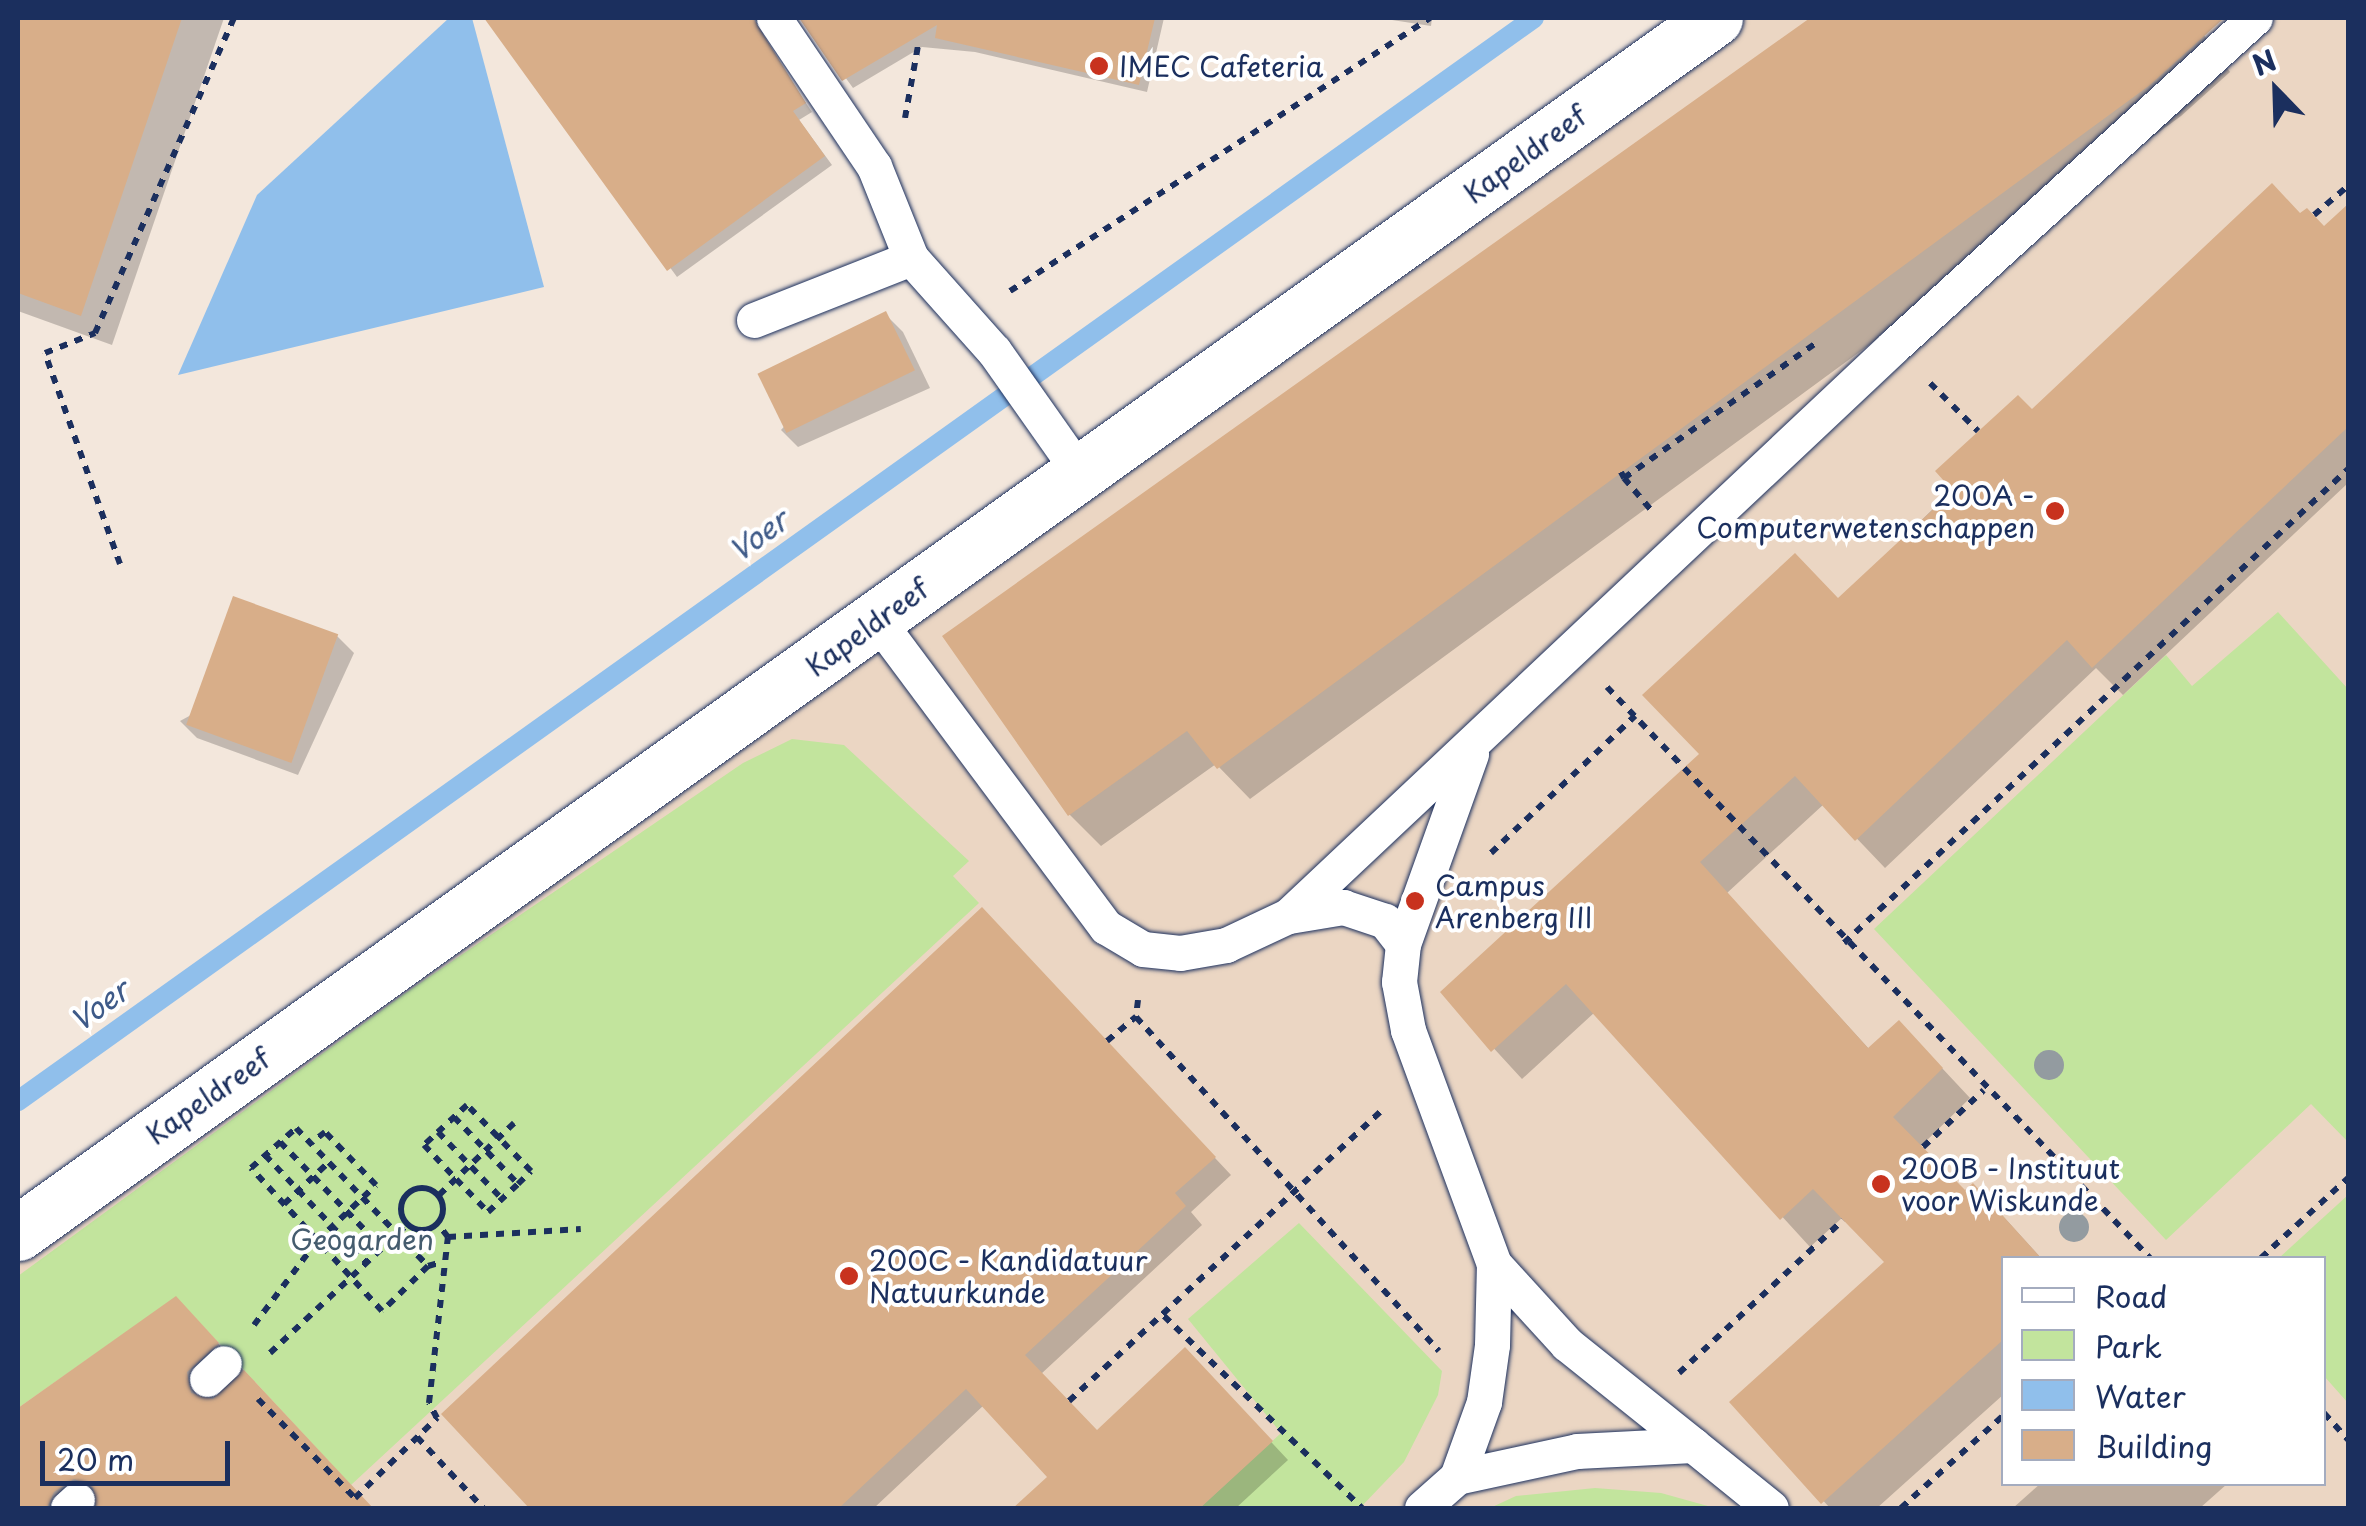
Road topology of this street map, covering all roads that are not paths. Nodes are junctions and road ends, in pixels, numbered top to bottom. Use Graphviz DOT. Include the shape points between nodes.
graph roads {
  1 [pos="774,18"];
  2 [pos="1715,18"];
  3 [pos="2254,18"];
  4 [pos="912,258"];
  5 [pos="754,320"];
  6 [pos="1080,473"];
  7 [pos="877,620"];
  8 [pos="1474,746"];
  9 [pos="1288,916"];
  10 [pos="1403,944"];
  11 [pos="18,1232"];
  12 [pos="1494,1264"];
  13 [pos="1693,1446"];
  14 [pos="1457,1476"];
  15 [pos="1422,1508"];
  16 [pos="1770,1508"];
  1 -- 4 [label="lane" via="874,166"];
  2 -- 6 [label="street, Kapeldreef"];
  3 -- 8 [label="lane" via="1894,346"];
  4 -- 5 [label="lane"];
  4 -- 6 [label="lane" via="994,350"];
  6 -- 7 [label="street, Kapeldreef"];
  7 -- 9 [label="lane" via="1106,927 1143,949 1180,953 1226,945"];
  7 -- 11 [label="street, Kapeldreef"];
  8 -- 9 [label="lane"];
  8 -- 10 [label="lane"];
  9 -- 10 [label="lane" via="1343,907 1385,921"];
  10 -- 12 [label="lane" via="1400,982 1422,1072"];
  12 -- 13 [label="lane" via="1567,1344"];
  12 -- 14 [label="lane" via="1484,1402"];
  13 -- 14 [label="lane" via="1577,1451"];
  13 -- 16 [label="lane"];
  14 -- 15 [label="lane"];
}
